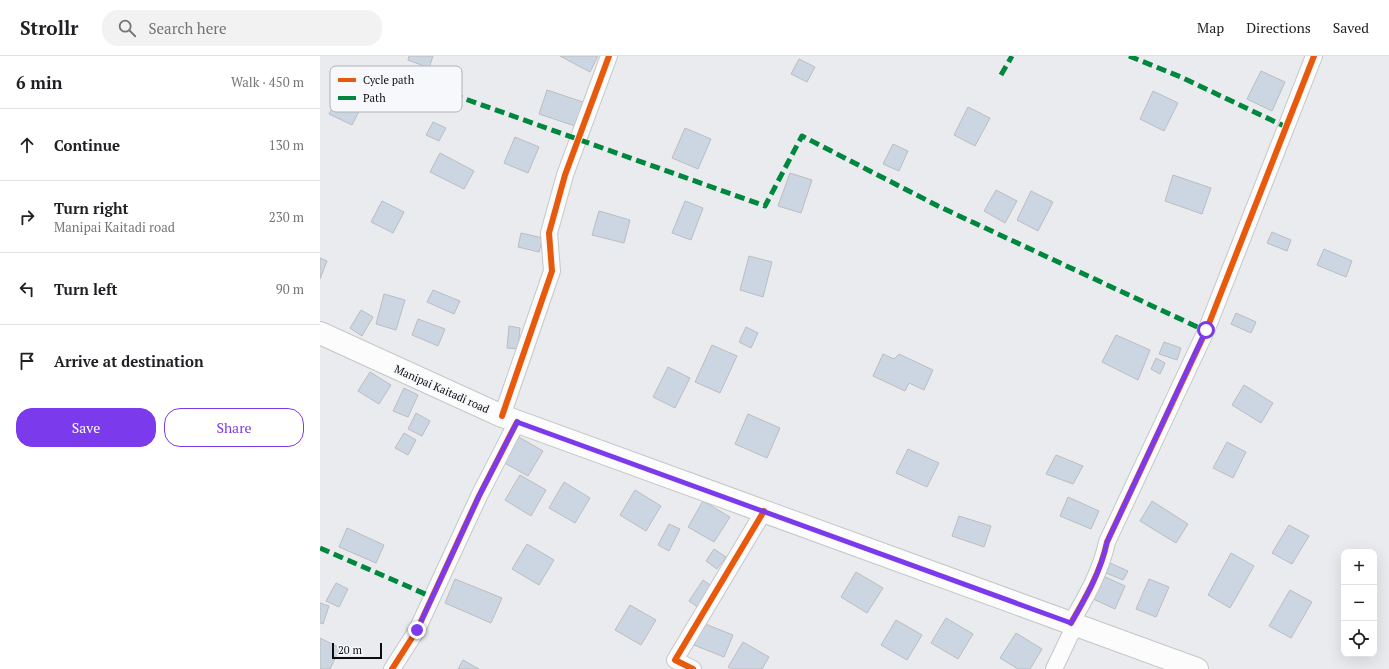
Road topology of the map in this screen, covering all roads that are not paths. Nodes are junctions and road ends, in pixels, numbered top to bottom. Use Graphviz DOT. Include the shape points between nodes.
graph roads {
  1 [pos="610,56"];
  2 [pos="1314,56"];
  3 [pos="320,334"];
  4 [pos="510,419"];
  5 [pos="764,511"];
  6 [pos="1073,624"];
  7 [pos="392,669"];
  8 [pos="693,669"];
  9 [pos="1054,669"];
  10 [pos="1197,669"];
  1 -- 4 [label="street" via="565,175 549,233 552,271"];
  2 -- 6 [label="street" via="1206,330 1107,542 1104,560"];
  3 -- 4 [label="main road, Manipai Kaitadi road"];
  4 -- 5 [label="main road, Manipai Kaitadi road"];
  4 -- 7 [label="street" via="479,496 417,630"];
  5 -- 6 [label="main road, Manipai Kaitadi road"];
  5 -- 8 [label="street" via="675,660"];
  6 -- 9 [label="street"];
  6 -- 10 [label="main road, Manipai Kaitadi road"];
}
